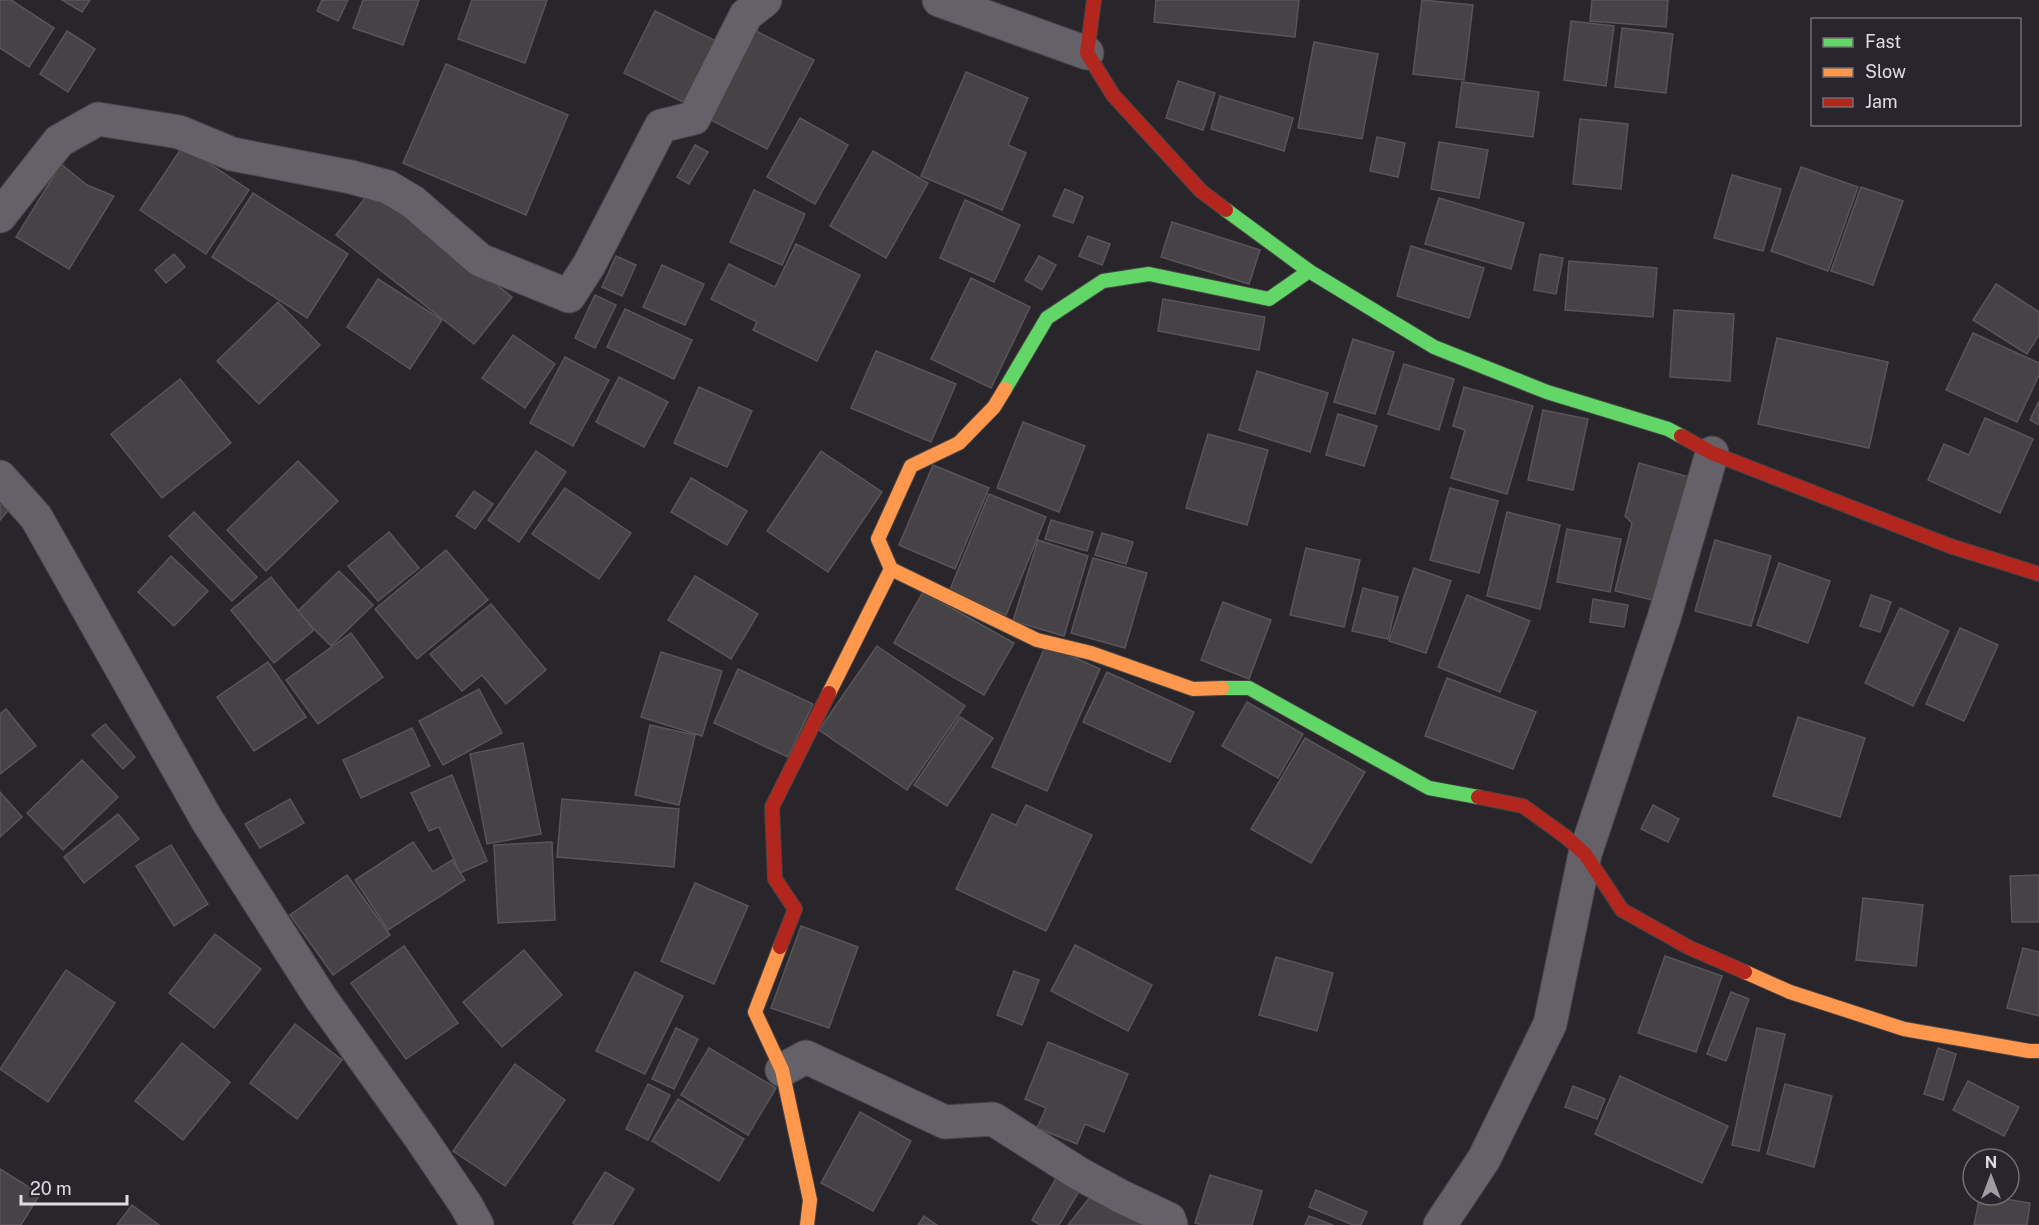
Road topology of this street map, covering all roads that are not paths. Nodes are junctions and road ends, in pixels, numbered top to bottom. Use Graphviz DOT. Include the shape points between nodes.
graph roads {
  1 [pos="765,0"];
  2 [pos="939,0"];
  3 [pos="1094,0"];
  4 [pos="1087,53"];
  5 [pos="0,216"];
  6 [pos="1309,271"];
  7 [pos="1712,453"];
  8 [pos="0,477"];
  9 [pos="891,569"];
  10 [pos="2039,574"];
  11 [pos="1585,854"];
  12 [pos="2039,1051"];
  13 [pos="782,1070"];
  14 [pos="477,1225"];
  15 [pos="807,1225"];
  16 [pos="1171,1225"];
  17 [pos="1440,1225"];
  1 -- 5 [label="street" via="746,15 694,118 661,126 569,296 480,260 413,202 388,187 232,154 179,132 98,119 59,141"];
  2 -- 4 [label="street"];
  3 -- 4 [label="street"];
  4 -- 6 [label="street" via="1113,95 1201,191"];
  6 -- 7 [label="street" via="1434,347 1547,392 1668,429"];
  6 -- 9 [label="street" via="1269,299 1149,274 1103,281 1047,318 994,407 959,443 911,466 878,539"];
  7 -- 10 [label="street" via="1950,546"];
  7 -- 11 [label="street" via="1664,618"];
  8 -- 14 [label="street" via="36,517 226,850 320,997"];
  9 -- 11 [label="street" via="1037,640 1091,653 1193,689 1250,688 1428,788 1523,807"];
  9 -- 13 [label="street" via="772,807 775,879 795,909 755,1012"];
  11 -- 12 [label="street" via="1622,910 1688,947 1790,992 1904,1029"];
  11 -- 17 [label="street" via="1550,1023 1484,1159"];
  13 -- 15 [label="street" via="810,1200"];
  13 -- 16 [label="street" via="806,1057 945,1122 993,1119 1078,1173 1169,1219"];
}
